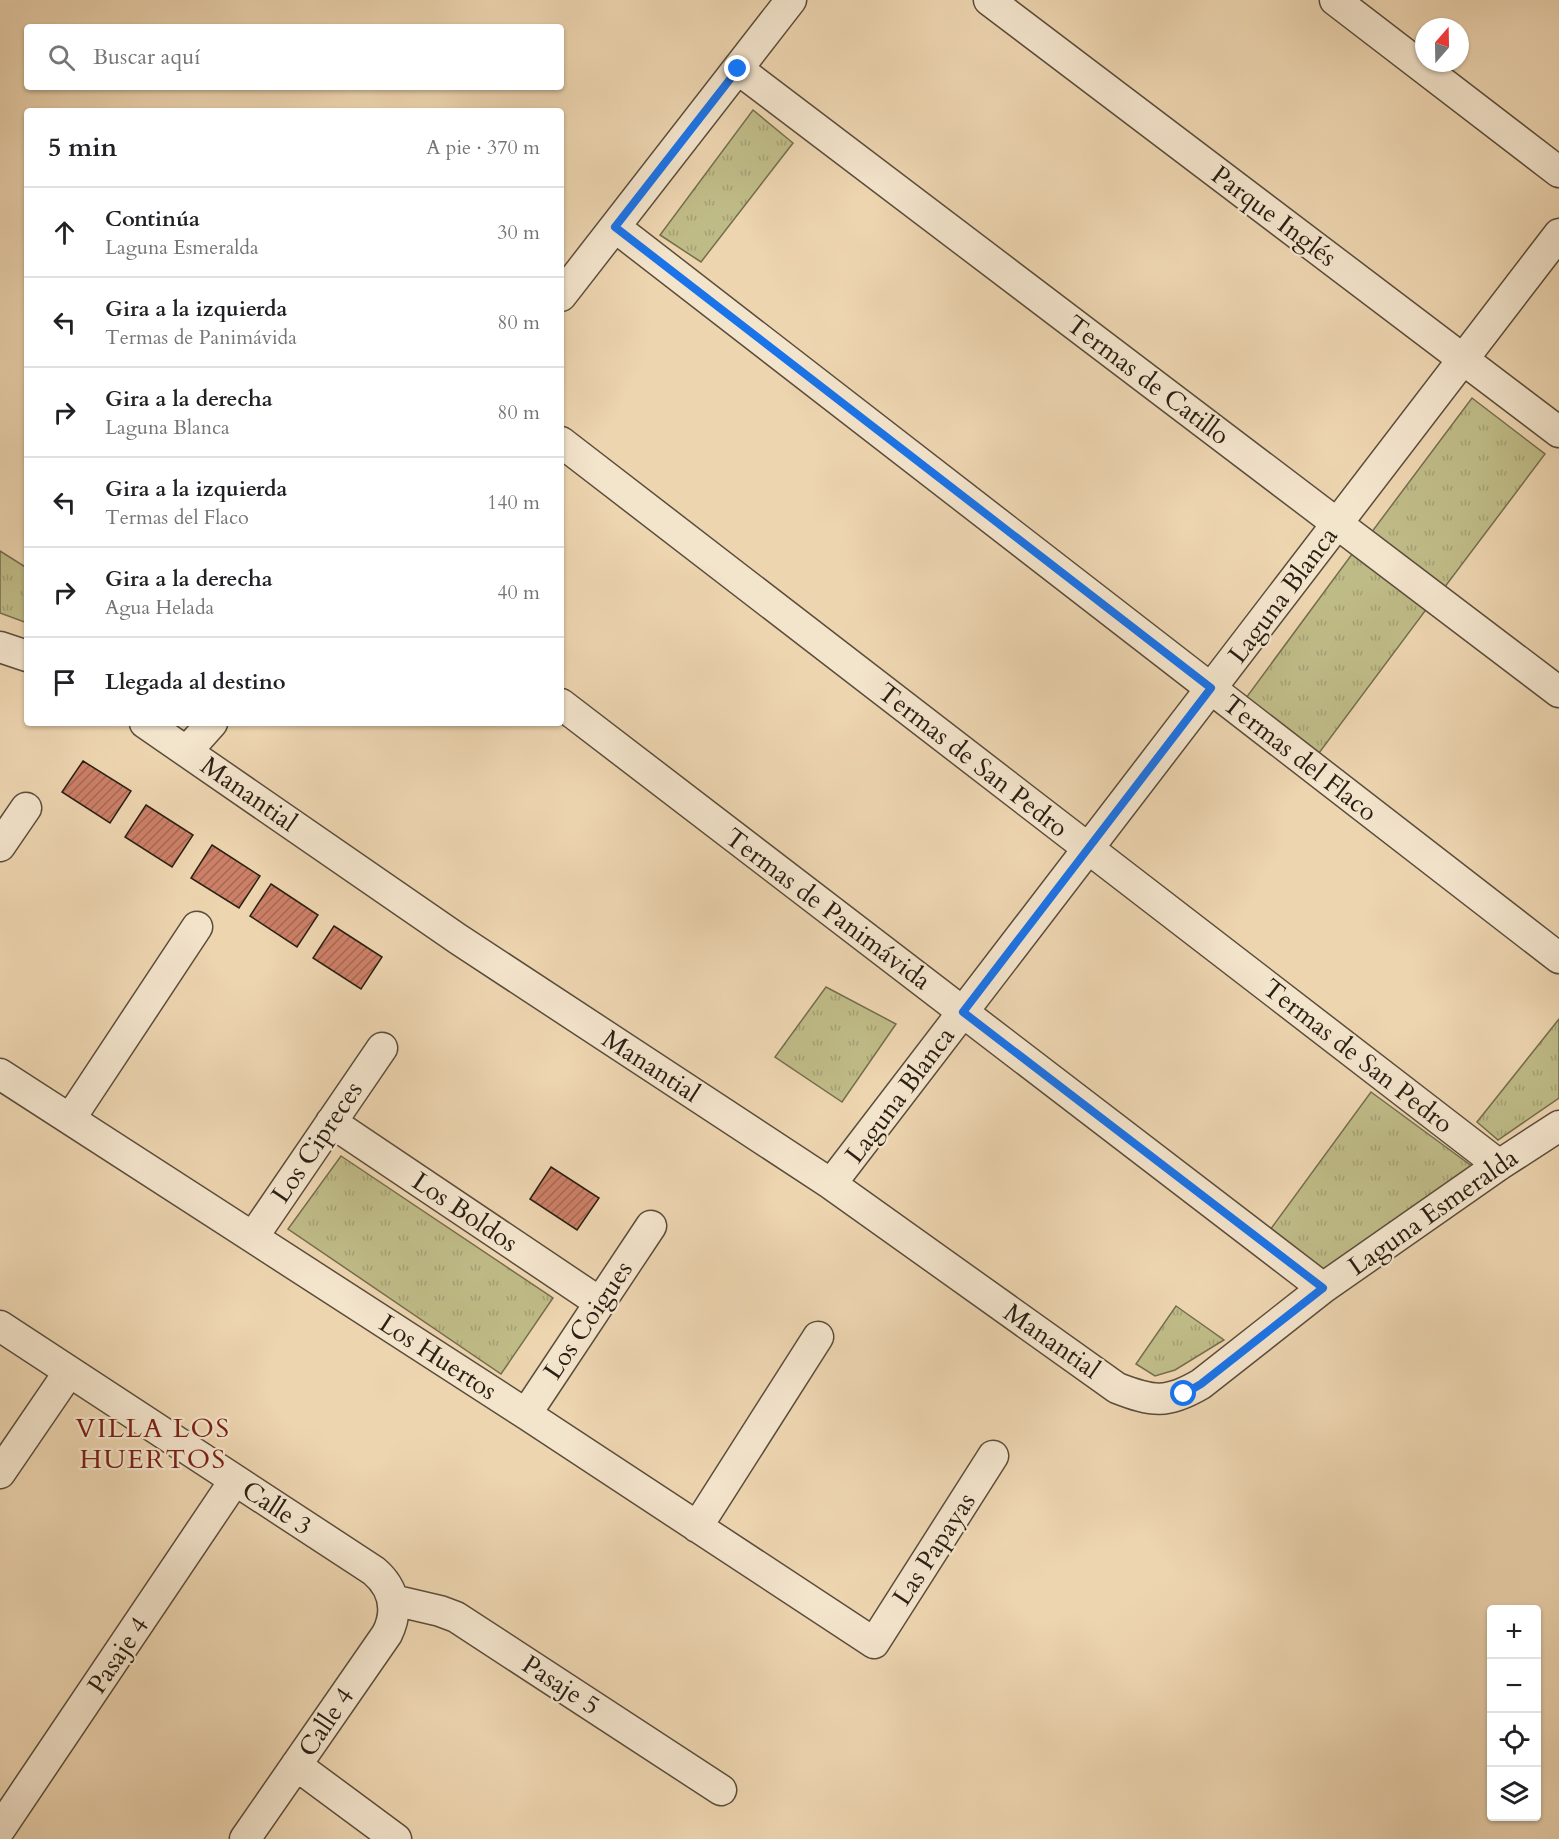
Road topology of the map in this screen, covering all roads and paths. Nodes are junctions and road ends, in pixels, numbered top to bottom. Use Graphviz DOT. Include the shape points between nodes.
graph roads {
  1 [pos="791,0"];
  2 [pos="989,0"];
  3 [pos="1335,0"];
  4 [pos="738,69"];
  5 [pos="1559,172"];
  6 [pos="615,227"];
  7 [pos="1559,234"];
  8 [pos="564,292"];
  9 [pos="1463,359"];
  10 [pos="1559,432"];
  11 [pos="564,444"];
  12 [pos="1337,524"];
  13 [pos="0,647"];
  14 [pos="24,655"];
  15 [pos="1211,688"];
  16 [pos="1559,692"];
  17 [pos="564,706"];
  18 [pos="150,726"];
  19 [pos="209,726"];
  20 [pos="187,751"];
  21 [pos="26,808"];
  22 [pos="0,846"];
  23 [pos="1089,848"];
  24 [pos="197,927"];
  25 [pos="1559,958"];
  26 [pos="963,1012"];
  27 [pos="382,1048"];
  28 [pos="0,1074"];
  29 [pos="70,1119"];
  30 [pos="331,1122"];
  31 [pos="1559,1126"];
  32 [pos="1499,1165"];
  33 [pos="831,1184"];
  34 [pos="651,1226"];
  35 [pos="253,1237"];
  36 [pos="1323,1288"];
  37 [pos="599,1302"];
  38 [pos="0,1326"];
  39 [pos="818,1337"];
  40 [pos="69,1372"];
  41 [pos="1161,1400"];
  42 [pos="526,1414"];
  43 [pos="993,1456"];
  44 [pos="0,1473"];
  45 [pos="235,1480"];
  46 [pos="697,1527"];
  47 [pos="393,1600"];
  48 [pos="874,1643"];
  49 [pos="297,1765"];
  50 [pos="721,1790"];
  51 [pos="0,1829"];
  52 [pos="245,1839"];
  53 [pos="396,1839"];
  1 -- 4 [label="street"];
  2 -- 9 [label="street, Parque Inglés"];
  3 -- 5 [label="street"];
  4 -- 6 [label="street"];
  4 -- 12 [label="street, Termas de Catillo"];
  6 -- 8 [label="street"];
  6 -- 15 [label="street, Termas del Flaco"];
  7 -- 9 [label="street, Laguna Blanca"];
  9 -- 10 [label="street, Parque Inglés"];
  9 -- 12 [label="street, Laguna Blanca"];
  11 -- 23 [label="street, Termas de San Pedro"];
  12 -- 15 [label="street, Laguna Blanca"];
  12 -- 16 [label="street, Termas de Catillo"];
  13 -- 14 [label="street"];
  15 -- 23 [label="street, Laguna Blanca"];
  15 -- 25 [label="street, Termas del Flaco"];
  17 -- 26 [label="street, Termas de Panimávida"];
  18 -- 20 [label="street, Manantial"];
  19 -- 20 [label="street"];
  20 -- 33 [label="street, Manantial" via="458,939"];
  21 -- 22 [label="street"];
  23 -- 26 [label="street, Laguna Blanca"];
  23 -- 32 [label="street, Termas de San Pedro"];
  24 -- 29 [label="street"];
  26 -- 33 [label="street, Laguna Blanca"];
  26 -- 36 [label="street, Termas de Panimávida"];
  27 -- 30 [label="street, Los Cipreces"];
  28 -- 29 [label="street, Los Huertos"];
  29 -- 35 [label="street, Los Huertos"];
  30 -- 35 [label="street, Los Cipreces"];
  30 -- 37 [label="street, Los Boldos"];
  31 -- 32 [label="street, Laguna Esmeralda"];
  32 -- 36 [label="street, Laguna Esmeralda"];
  33 -- 41 [label="street, Manantial" via="1117,1388"];
  34 -- 37 [label="street, Los Coigues"];
  35 -- 42 [label="street, Los Huertos"];
  36 -- 41 [label="street, Laguna Esmeralda" via="1201,1384"];
  37 -- 42 [label="street, Los Coigues"];
  38 -- 40 [label="street, Calle 3"];
  39 -- 46 [label="street"];
  40 -- 44 [label="street"];
  40 -- 45 [label="street, Calle 3"];
  42 -- 46 [label="street, Los Huertos"];
  43 -- 48 [label="street, Las Papayas"];
  45 -- 47 [label="street, Calle 3" via="374,1571 383,1579"];
  45 -- 51 [label="street, Pasaje 4"];
  46 -- 48 [label="street, Los Huertos"];
  47 -- 49 [label="street, Calle 4" via="393,1618 387,1634"];
  47 -- 50 [label="street, Pasaje 5" via="456,1617"];
  49 -- 52 [label="street, Calle 4"];
  49 -- 53 [label="street"];
}
